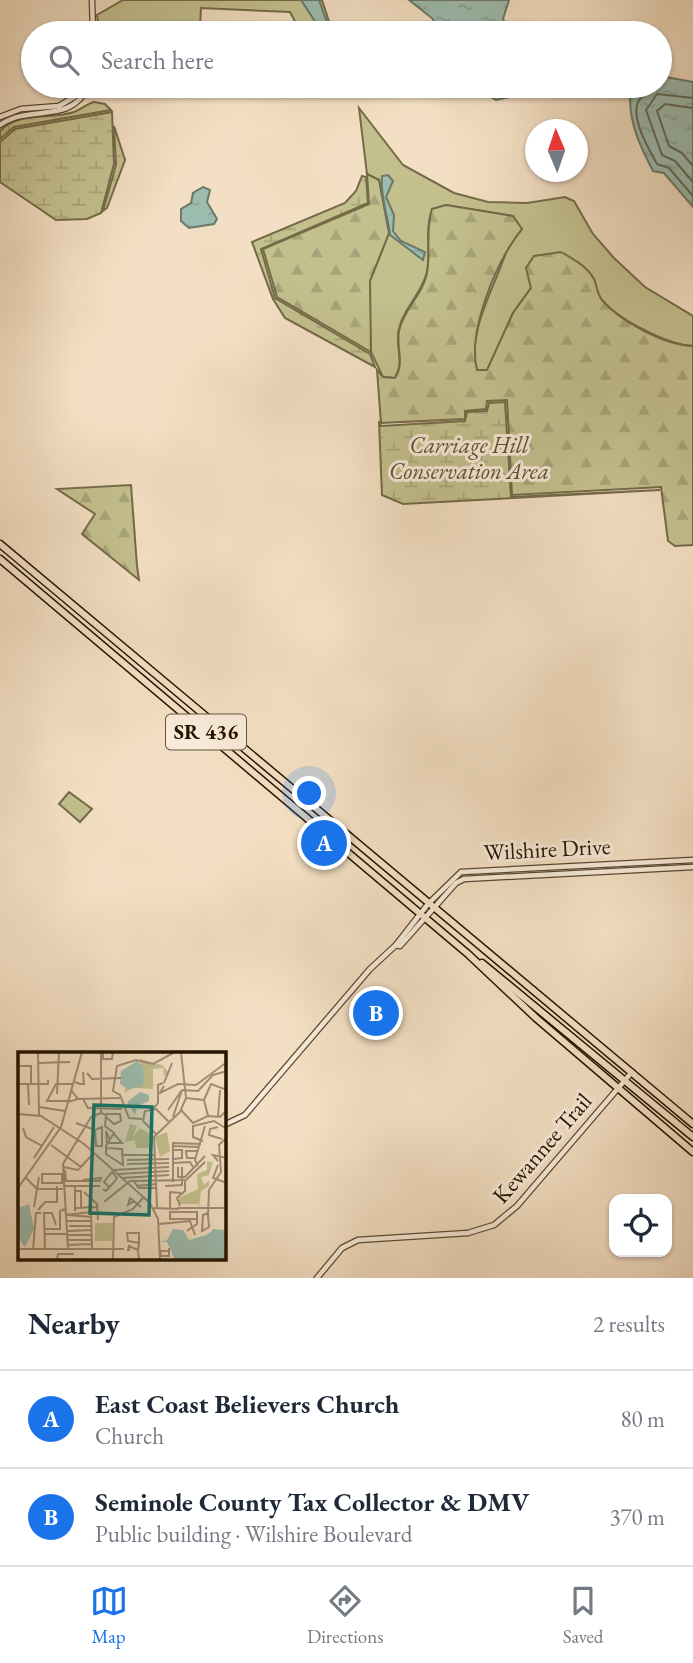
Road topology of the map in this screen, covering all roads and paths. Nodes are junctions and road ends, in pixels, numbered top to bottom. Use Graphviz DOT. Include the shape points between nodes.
graph roads {
  1 [pos="92,0"];
  2 [pos="93,21"];
  3 [pos="72,98"];
  4 [pos="82,98"];
  5 [pos="0,117"];
  6 [pos="0,125"];
  7 [pos="0,544"];
  8 [pos="0,559"];
  9 [pos="138,675"];
  10 [pos="158,677"];
  11 [pos="172,688"];
  12 [pos="155,689"];
  13 [pos="287,800"];
  14 [pos="317,811"];
  15 [pos="312,822"];
  16 [pos="336,827"];
  17 [pos="693,860"];
  18 [pos="626,863"];
  19 [pos="693,867"];
  20 [pos="627,870"];
  21 [pos="454,880"];
  22 [pos="430,907"];
  23 [pos="423,916"];
  24 [pos="468,954"];
  25 [pos="632,1072"];
  26 [pos="625,1080"];
  27 [pos="619,1087"];
  28 [pos="226,1124"];
  29 [pos="693,1124"];
  30 [pos="693,1137"];
  31 [pos="693,1152"];
  32 [pos="317,1278"];
  1 -- 2 [label="street"];
  3 -- 5 [label="street" via="60,106 21,109"];
  4 -- 6 [label="street" via="62,111 24,114"];
  7 -- 10 [label="main road, SR 436"];
  8 -- 9 [label="main road, SR 436"];
  9 -- 10 [label="main road"];
  9 -- 12 [label="main road, SR 436"];
  10 -- 11 [label="main road, SR 436"];
  11 -- 12 [label="main road"];
  11 -- 14 [label="main road, SR 436"];
  12 -- 13 [label="main road, SR 436"];
  13 -- 14 [label="main road"];
  13 -- 15 [label="main road, SR 436"];
  14 -- 16 [label="main road, SR 436"];
  15 -- 16 [label="main road" via="320,820"];
  15 -- 23 [label="main road, SR 436"];
  16 -- 22 [label="main road, SR 436"];
  17 -- 18 [label="street, Wilshire Drive"];
  18 -- 20 [label="street"];
  18 -- 21 [label="street, Wilshire Drive" via="468,870"];
  19 -- 20 [label="street, Wilshire Drive"];
  20 -- 21 [label="street, Wilshire Drive"];
  21 -- 22 [label="street, Wilshire Drive"];
  22 -- 23 [label="street, Wilshire Drive"];
  22 -- 25 [label="main road, SR 436"];
  23 -- 24 [label="main road, SR 436"];
  23 -- 28 [label="street, Wilshire Drive" via="400,946 370,969 260,1100 245,1115"];
  24 -- 26 [label="main road"];
  24 -- 27 [label="main road, SR 436" via="534,1017"];
  25 -- 26 [label="street, Kewannee Trail"];
  25 -- 29 [label="main road, SR 436"];
  26 -- 27 [label="street, Kewannee Trail"];
  26 -- 30 [label="main road"];
  27 -- 31 [label="main road, SR 436"];
  27 -- 32 [label="street, Kewannee Trail" via="517,1206 494,1225 468,1233 368,1237 342,1248"];
}
